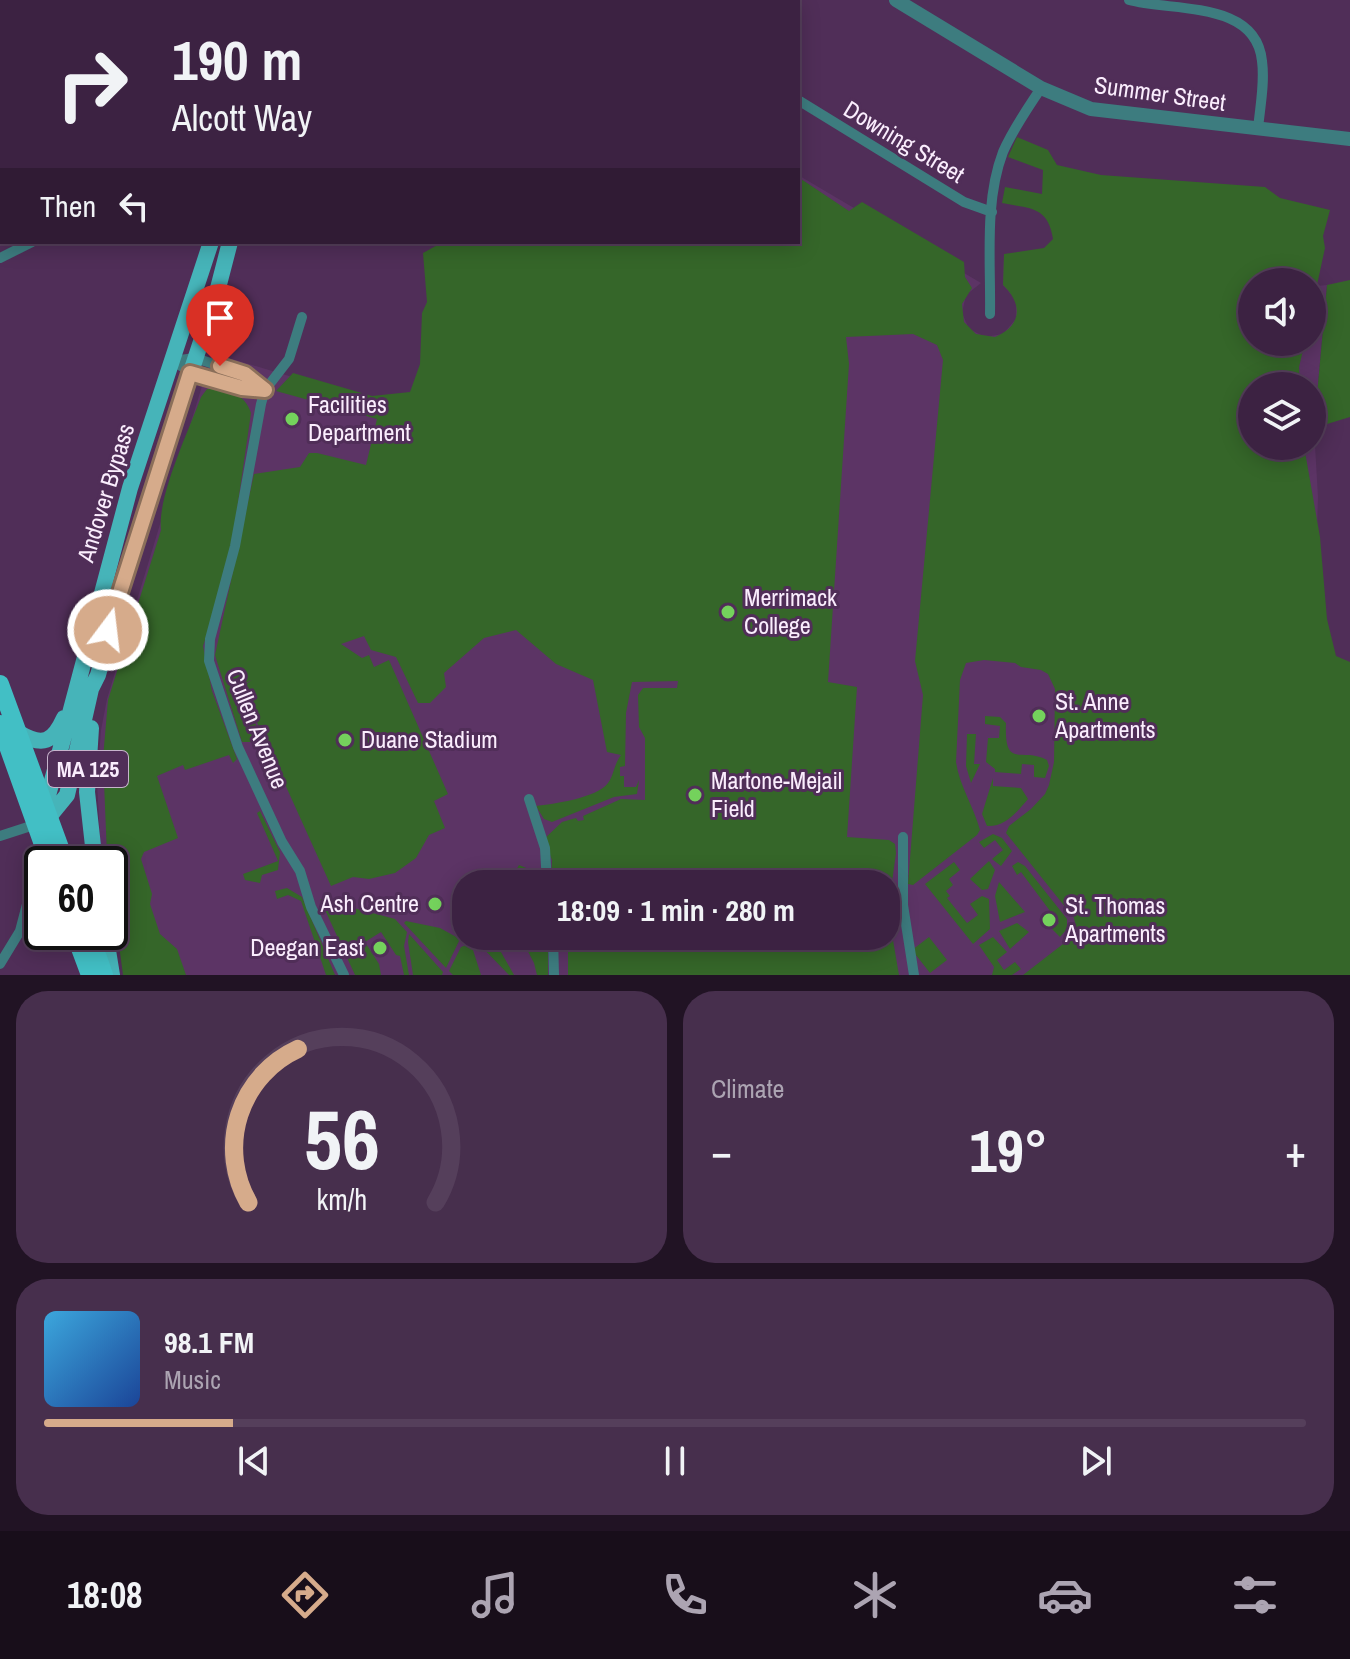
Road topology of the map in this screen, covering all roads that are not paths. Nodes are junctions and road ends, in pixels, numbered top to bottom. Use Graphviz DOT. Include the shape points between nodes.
graph roads {
  1 [pos="896,0"];
  2 [pos="1129,0"];
  3 [pos="1041,88"];
  4 [pos="800,101"];
  5 [pos="1258,129"];
  6 [pos="1350,139"];
  7 [pos="992,212"];
  8 [pos="28,244"];
  9 [pos="210,244"];
  10 [pos="229,244"];
  11 [pos="0,258"];
  12 [pos="990,314"];
  13 [pos="302,317"];
  14 [pos="173,361"];
  15 [pos="193,365"];
  16 [pos="265,390"];
  17 [pos="98,675"];
  18 [pos="0,684"];
  19 [pos="75,694"];
  20 [pos="0,724"];
  21 [pos="19,733"];
  22 [pos="529,799"];
  23 [pos="44,816"];
  24 [pos="0,836"];
  25 [pos="903,837"];
  26 [pos="52,846"];
  27 [pos="93,846"];
  28 [pos="546,870"];
  29 [pos="24,916"];
  30 [pos="24,930"];
  31 [pos="20,931"];
  32 [pos="82,950"];
  33 [pos="88,950"];
  34 [pos="106,950"];
  35 [pos="107,950"];
  36 [pos="553,950"];
  37 [pos="108,955"];
  38 [pos="0,964"];
  39 [pos="90,975"];
  40 [pos="104,975"];
  41 [pos="112,975"];
  42 [pos="344,975"];
  43 [pos="554,975"];
  44 [pos="914,975"];
  1 -- 3 [label="street, Summer Street"];
  2 -- 5 [label="street" via="1210,12 1247,26 1262,61"];
  3 -- 5 [label="street, Summer Street" via="1100,111"];
  3 -- 7 [label="street" via="1003,154"];
  4 -- 7 [label="street, Downing Street" via="964,202"];
  5 -- 6 [label="street, Summer Street"];
  7 -- 12 [label="street"];
  8 -- 11 [label="street"];
  9 -- 14 [label="main road, Andover Bypass / MA 125"];
  10 -- 15 [label="main road, Andover Bypass / MA 125"];
  13 -- 16 [label="street" via="289,359"];
  14 -- 15 [label="street"];
  14 -- 19 [label="main road, Andover Bypass / MA 125" via="130,488"];
  15 -- 16 [label="street" via="242,388"];
  15 -- 17 [label="main road, Andover Bypass / MA 125" via="119,591"];
  16 -- 42 [label="street, Cullen Avenue" via="209,661 238,747"];
  17 -- 23 [label="main road, Andover Bypass / MA 125" via="67,795"];
  17 -- 27 [label="main road, MA 125" via="87,792"];
  18 -- 21 [label="highway"];
  19 -- 21 [label="main road" via="48,739 35,741"];
  19 -- 23 [label="main road, Andover Bypass / MA 125"];
  20 -- 23 [label="highway"];
  21 -- 23 [label="highway"];
  22 -- 28 [label="street"];
  23 -- 24 [label="street"];
  23 -- 26 [label="highway"];
  25 -- 44 [label="street" via="903,905"];
  29 -- 31 [label="street"];
  30 -- 31 [label="street"];
  31 -- 38 [label="street"];
  32 -- 39 [label="highway"];
  33 -- 40 [label="highway"];
  34 -- 37 [label="main road"];
  35 -- 37 [label="main road"];
  36 -- 43 [label="street"];
  37 -- 41 [label="main road"];
}
